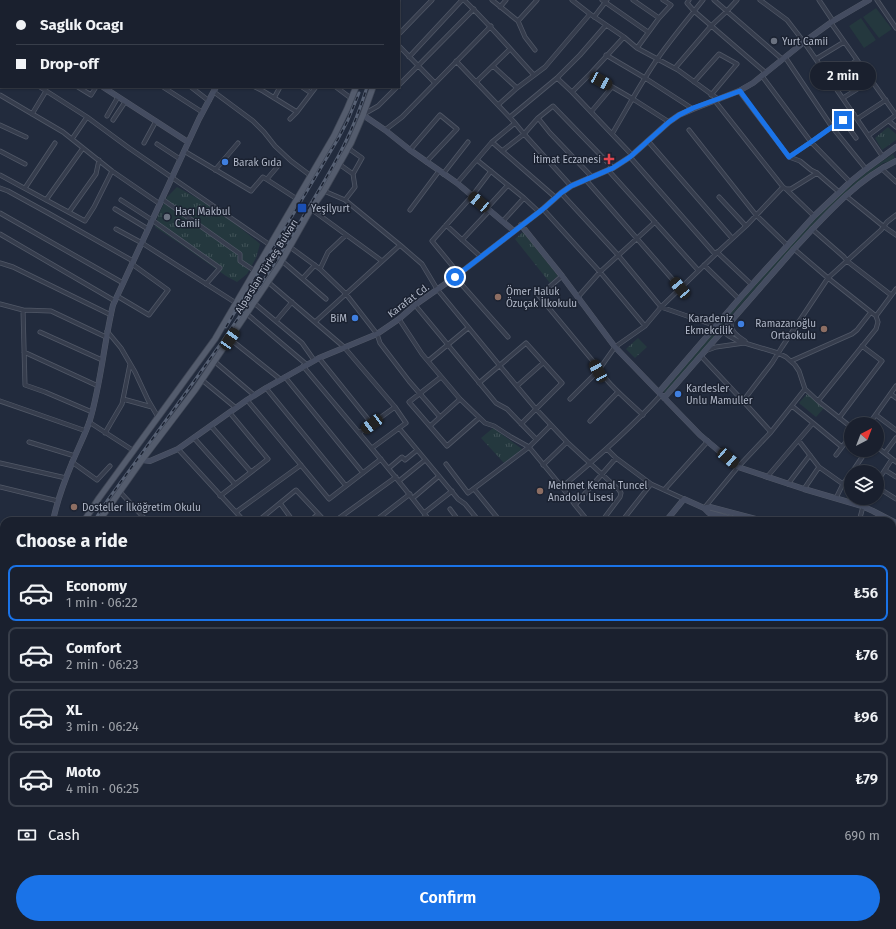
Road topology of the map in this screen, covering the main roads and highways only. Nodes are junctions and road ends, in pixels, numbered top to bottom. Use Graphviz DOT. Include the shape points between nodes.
graph roads {
  1 [pos="869,0"];
  2 [pos="356,88"];
  3 [pos="373,88"];
  4 [pos="109,89"];
  5 [pos="215,89"];
  6 [pos="363,115"];
  7 [pos="188,142"];
  8 [pos="896,148"];
  9 [pos="896,153"];
  10 [pos="896,162"];
  11 [pos="521,226"];
  12 [pos="514,231"];
  13 [pos="662,395"];
  14 [pos="142,460"];
  15 [pos="704,508"];
  16 [pos="54,517"];
  17 [pos="87,517"];
  18 [pos="102,517"];
  19 [pos="669,517"];
  20 [pos="724,517"];
  21 [pos="749,517"];
  22 [pos="885,517"];
  1 -- 11 [label="main road, Karafat Cd." via="832,22 740,91 679,115 631,156 610,169 571,186"];
  2 -- 17 [label="main road, Alparslan Türkeş Bulvarı" via="334,136 215,340"];
  3 -- 6 [label="main road, Alparslan Türkeş Bulvarı"];
  4 -- 7 [label="main road"];
  5 -- 7 [label="main road"];
  6 -- 12 [label="main road" via="457,183"];
  6 -- 14 [label="main road, Alparslan Türkeş Bulvarı" via="348,148 282,261 196,390"];
  7 -- 16 [label="main road" via="113,305 96,398"];
  8 -- 9 [label="main road"];
  8 -- 13 [label="main road" via="850,182 814,216 716,326"];
  10 -- 13 [label="main road" via="869,177 812,229 703,354"];
  11 -- 12 [label="main road, Karafat Cd."];
  11 -- 13 [label="main road" via="615,347"];
  12 -- 14 [label="main road, Karafat Cd." via="377,334 305,365 254,395 178,449 150,461"];
  13 -- 22 [label="main road" via="700,435 738,467 862,506"];
  14 -- 18 [label="main road, Alparslan Türkeş Bulvarı"];
  15 -- 19 [label="main road" via="684,499"];
  15 -- 20 [label="main road" via="709,513"];
  15 -- 21 [label="main road" via="710,507"];
}
